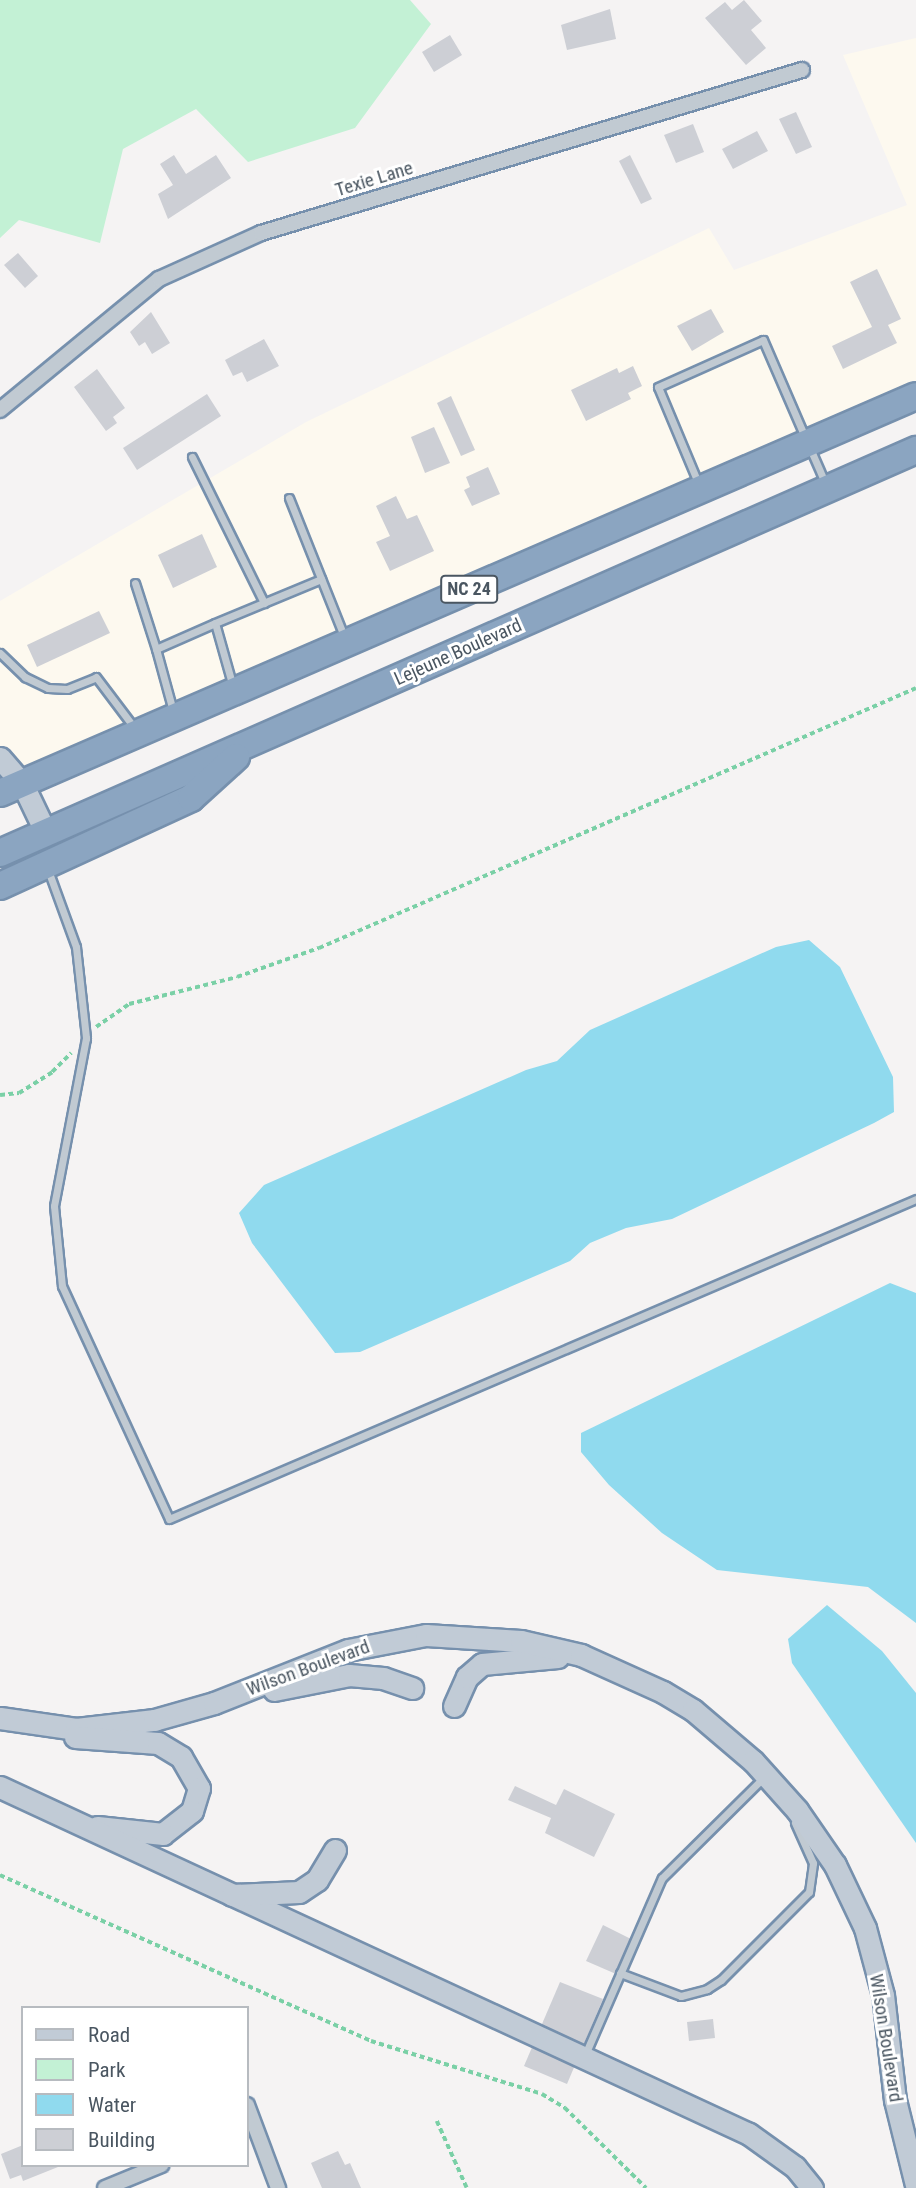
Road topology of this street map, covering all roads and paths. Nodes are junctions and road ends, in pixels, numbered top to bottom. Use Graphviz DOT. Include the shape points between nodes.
graph roads {
  1 [pos="802,70"];
  2 [pos="916,396"];
  3 [pos="0,410"];
  4 [pos="808,443"];
  5 [pos="916,450"];
  6 [pos="192,457"];
  7 [pos="701,489"];
  8 [pos="828,489"];
  9 [pos="289,498"];
  10 [pos="321,579"];
  11 [pos="135,583"];
  12 [pos="264,603"];
  13 [pos="215,624"];
  14 [pos="347,642"];
  15 [pos="156,649"];
  16 [pos="0,653"];
  17 [pos="916,688"];
  18 [pos="234,691"];
  19 [pos="175,717"];
  20 [pos="139,733"];
  21 [pos="251,744"];
  22 [pos="0,758"];
  23 [pos="11,788"];
  24 [pos="46,833"];
  25 [pos="0,853"];
  26 [pos="47,866"];
  27 [pos="0,886"];
  28 [pos="86,1038"];
  29 [pos="0,1095"];
  30 [pos="916,1199"];
  31 [pos="581,1656"];
  32 [pos="412,1688"];
  33 [pos="214,1703"];
  34 [pos="454,1706"];
  35 [pos="0,1718"];
  36 [pos="31,1726"];
  37 [pos="773,1782"];
  38 [pos="0,1787"];
  39 [pos="74,1823"];
  40 [pos="335,1850"];
  41 [pos="0,1875"];
  42 [pos="226,1895"];
  43 [pos="620,1973"];
  44 [pos="583,2058"];
  45 [pos="437,2121"];
  46 [pos="250,2129"];
  47 [pos="156,2167"];
  48 [pos="916,2185"];
  49 [pos="105,2188"];
  50 [pos="278,2188"];
  51 [pos="467,2188"];
  52 [pos="646,2188"];
  53 [pos="812,2188"];
  1 -- 3 [label="street, Texie Lane" via="261,233 159,279"];
  2 -- 4 [label="highway, NC 24"];
  4 -- 7 [label="highway, NC 24"];
  4 -- 7 [label="lane" via="763,340 658,387"];
  4 -- 8 [label="lane"];
  5 -- 8 [label="highway, Lejeune Boulevard / NC 24"];
  6 -- 12 [label="lane"];
  7 -- 14 [label="highway, NC 24"];
  8 -- 21 [label="highway, Lejeune Boulevard / NC 24"];
  9 -- 10 [label="lane"];
  10 -- 12 [label="lane"];
  10 -- 14 [label="lane"];
  11 -- 15 [label="lane"];
  12 -- 13 [label="lane"];
  13 -- 15 [label="lane"];
  13 -- 18 [label="lane"];
  14 -- 18 [label="highway, NC 24"];
  15 -- 19 [label="lane"];
  16 -- 20 [label="lane" via="25,677 48,688 67,689 96,677"];
  17 -- 28 [label="path" via="319,948 237,977 129,1004 104,1017"];
  18 -- 19 [label="highway, NC 24"];
  19 -- 20 [label="highway, NC 24"];
  20 -- 23 [label="highway, NC 24"];
  21 -- 24 [label="highway, Lejeune Boulevard / NC 24"];
  21 -- 26 [label="highway" via="191,799"];
  22 -- 23 [label="main road"];
  23 -- 24 [label="main road"];
  24 -- 25 [label="highway, Lejeune Boulevard / NC 24"];
  26 -- 27 [label="highway"];
  26 -- 28 [label="lane" via="76,947"];
  28 -- 29 [label="path" via="52,1072 19,1093"];
  28 -- 30 [label="lane" via="54,1206 62,1286 169,1520"];
  31 -- 33 [label="main road, Wilson Boulevard" via="521,1641 426,1635 348,1650"];
  31 -- 34 [label="main road" via="482,1664 467,1677"];
  31 -- 37 [label="main road, Wilson Boulevard" via="693,1710"];
  32 -- 33 [label="main road" via="383,1678 349,1675"];
  33 -- 36 [label="main road, Wilson Boulevard" via="106,1727"];
  35 -- 36 [label="main road, Wilson Boulevard"];
  36 -- 39 [label="main road" via="92,1741 158,1743 181,1757 195,1775 198,1799 192,1811 163,1834"];
  37 -- 43 [label="lane" via="668,1868"];
  37 -- 43 [label="lane" via="813,1864 808,1892 793,1912 721,1980 692,1995 672,1994"];
  37 -- 48 [label="main road, Wilson Boulevard" via="835,1865 865,1928 883,1995 895,2100"];
  38 -- 39 [label="main road"];
  39 -- 42 [label="main road"];
  40 -- 42 [label="main road" via="317,1880 299,1892"];
  41 -- 52 [label="path" via="371,2040 542,2094 565,2108"];
  42 -- 44 [label="main road"];
  43 -- 44 [label="lane"];
  44 -- 53 [label="main road" via="749,2134 785,2159"];
  45 -- 51 [label="path"];
  46 -- 50 [label="street"];
  47 -- 49 [label="street"];
}
